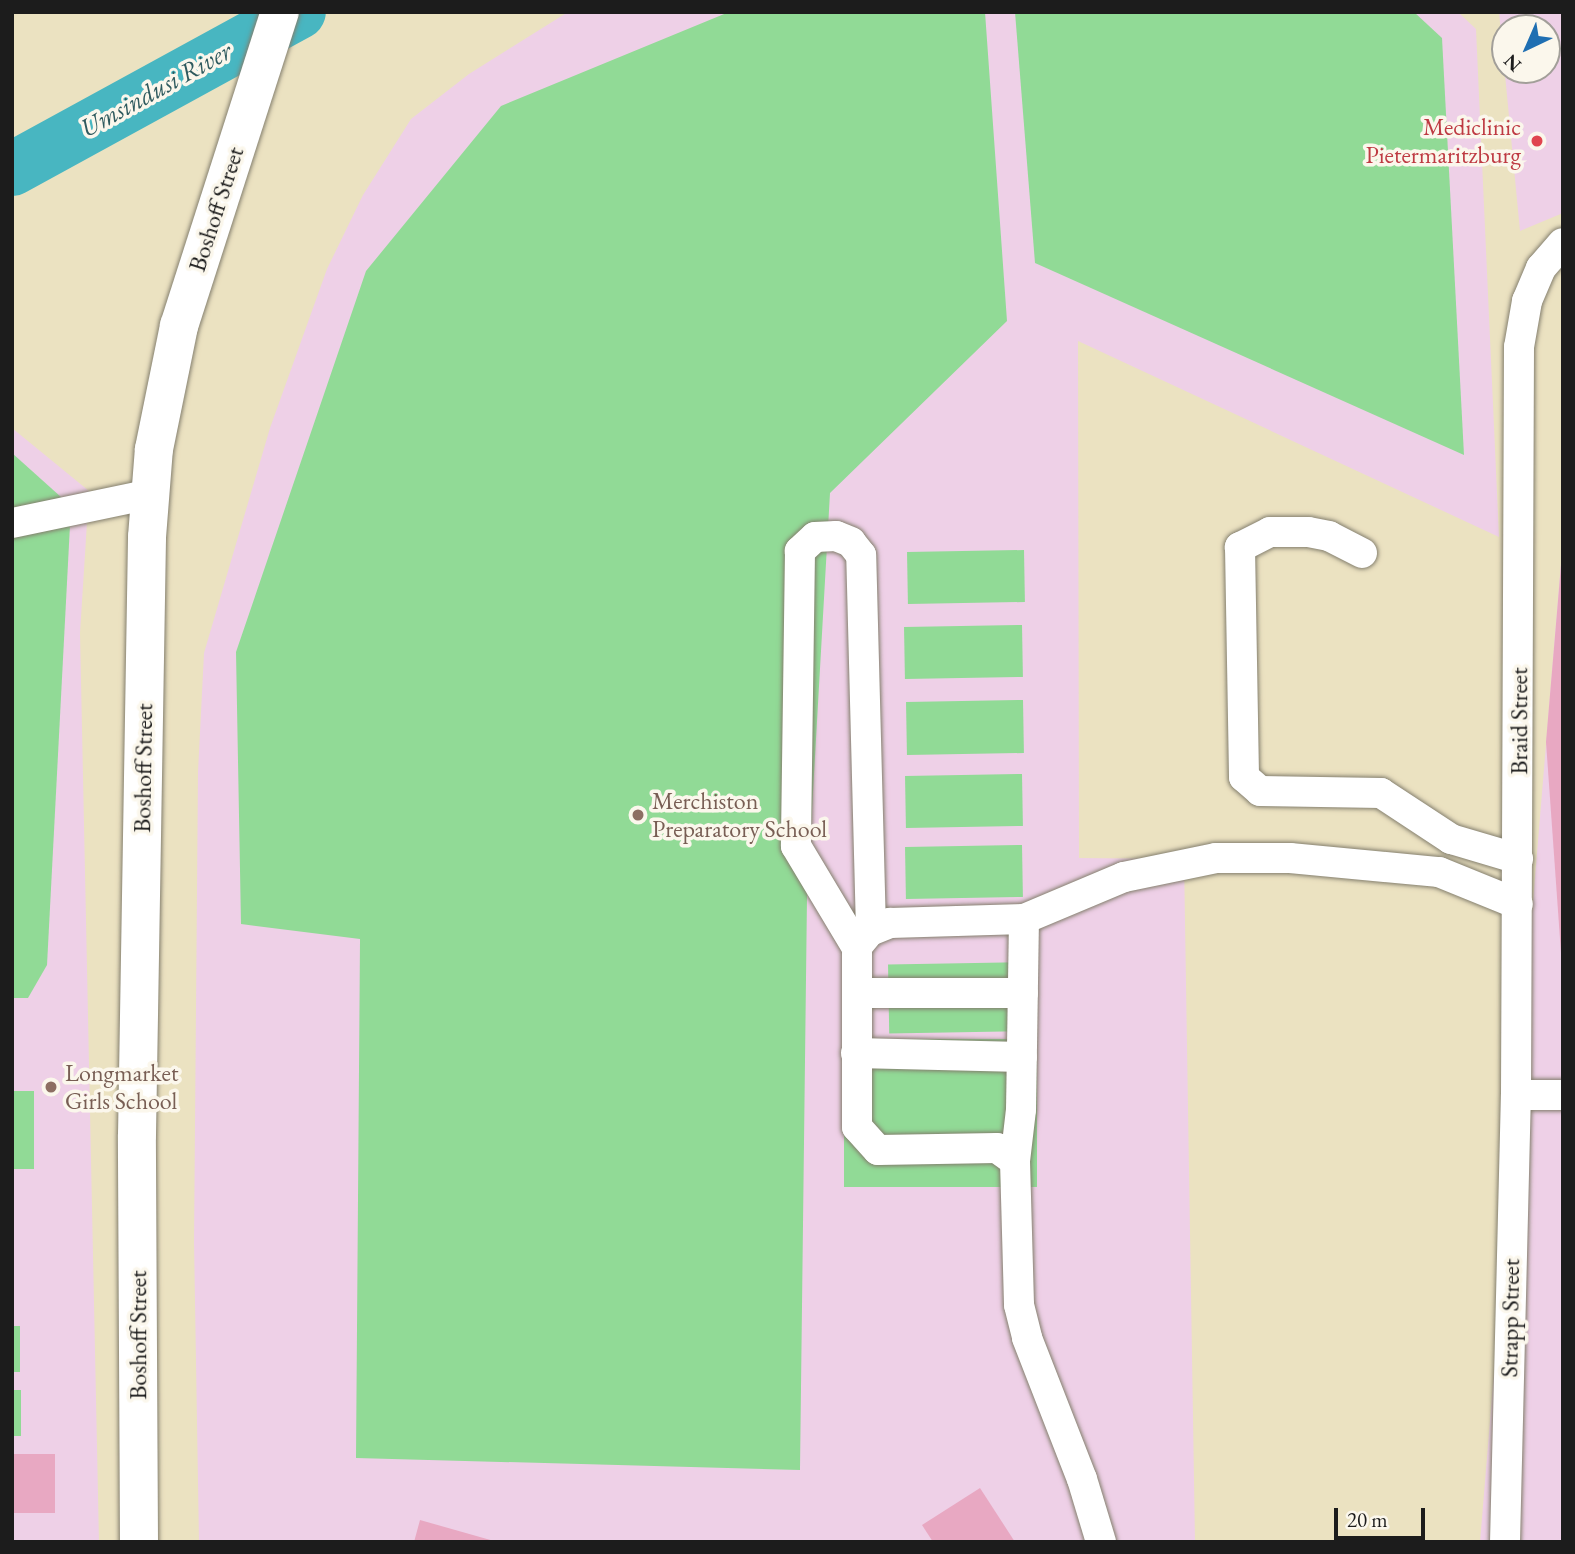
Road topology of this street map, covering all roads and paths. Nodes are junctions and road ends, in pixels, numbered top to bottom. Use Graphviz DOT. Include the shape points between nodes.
graph roads {
  1 [pos="280,12"];
  2 [pos="1563,243"];
  3 [pos="150,494"];
  4 [pos="12,523"];
  5 [pos="1362,553"];
  6 [pos="1518,859"];
  7 [pos="1518,904"];
  8 [pos="1024,919"];
  9 [pos="864,939"];
  10 [pos="858,993"];
  11 [pos="1023,993"];
  12 [pos="856,1054"];
  13 [pos="1022,1056"];
  14 [pos="1516,1095"];
  15 [pos="1563,1095"];
  16 [pos="1015,1161"];
  17 [pos="139,1542"];
  18 [pos="1101,1542"];
  19 [pos="1505,1542"];
  1 -- 3 [label="main road, Boshoff Street" via="179,326"];
  2 -- 6 [label="street, Braid Street" via="1536,279 1519,347"];
  3 -- 4 [label="street"];
  3 -- 17 [label="main road, Boshoff Street" via="137,1135"];
  5 -- 6 [label="street" via="1329,536 1308,532 1269,533 1240,547 1240,759 1244,776 1260,791 1381,793 1451,839"];
  6 -- 7 [label="street, Braid Street"];
  7 -- 8 [label="street" via="1439,872 1416,868 1290,858 1216,858 1124,877"];
  7 -- 14 [label="street, Braid Street"];
  8 -- 9 [label="street" via="890,923"];
  8 -- 11 [label="street"];
  9 -- 9 [label="street" via="796,846 800,551 815,537 836,536 851,542 862,555"];
  9 -- 10 [label="street"];
  10 -- 11 [label="street"];
  10 -- 12 [label="street"];
  11 -- 13 [label="street"];
  12 -- 13 [label="street"];
  12 -- 16 [label="street" via="854,1114 870,1146 878,1150 997,1148"];
  13 -- 16 [label="street"];
  14 -- 15 [label="street"];
  14 -- 19 [label="street, Strapp Street"];
  16 -- 18 [label="street" via="1021,1316"];
}
